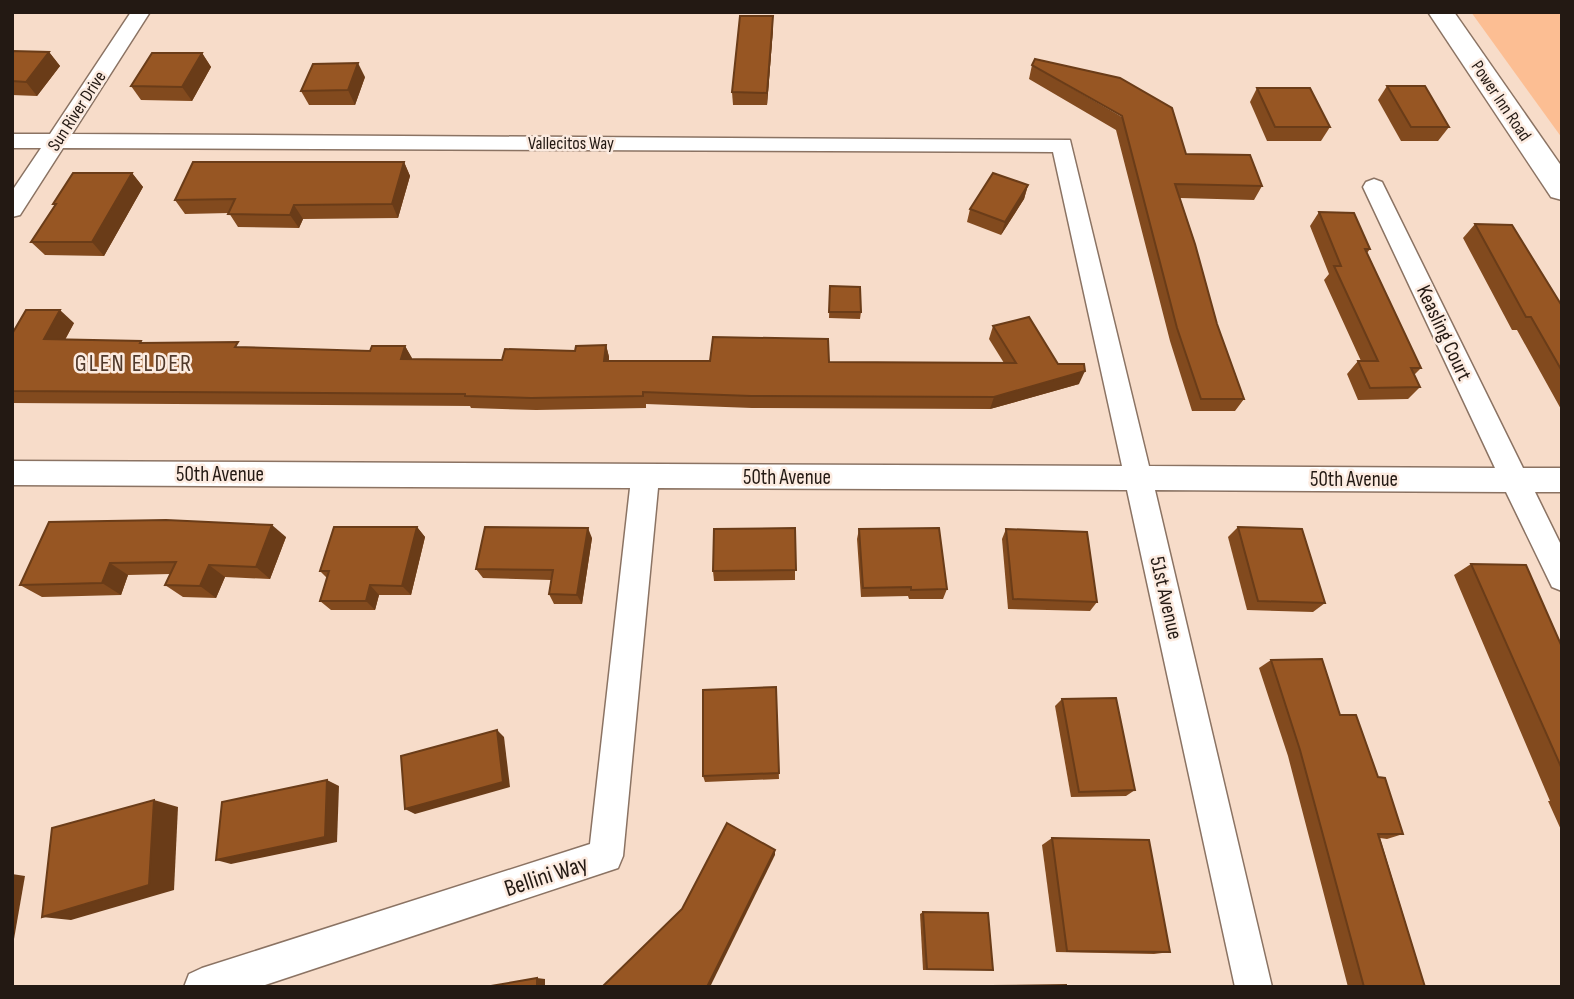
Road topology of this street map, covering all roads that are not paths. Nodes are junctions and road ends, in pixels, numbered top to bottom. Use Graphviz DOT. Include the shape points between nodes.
graph roads {
  1 [pos="141,12"];
  2 [pos="1441,12"];
  3 [pos="12,141"];
  4 [pos="57,141"];
  5 [pos="1374,187"];
  6 [pos="1562,190"];
  7 [pos="12,209"];
  8 [pos="1077,210"];
  9 [pos="12,473"];
  10 [pos="645,476"];
  11 [pos="1139,478"];
  12 [pos="1513,479"];
  13 [pos="1562,480"];
  14 [pos="1562,578"];
  15 [pos="202,987"];
  16 [pos="1254,987"];
  1 -- 4 [label="street, Sun River Drive"];
  2 -- 6 [label="main road, Power Inn Road"];
  3 -- 4 [label="street, Vallecitos Way"];
  4 -- 7 [label="street, Sun River Drive"];
  4 -- 8 [label="street, Vallecitos Way" via="1062,145"];
  5 -- 12 [label="street, Keasling Court"];
  8 -- 11 [label="street, 51st Avenue"];
  9 -- 10 [label="street, 50th Avenue"];
  10 -- 11 [label="street, 50th Avenue"];
  10 -- 15 [label="street, Bellini Way" via="606,856"];
  11 -- 12 [label="street, 50th Avenue"];
  11 -- 16 [label="street, 51st Avenue"];
  12 -- 13 [label="street, 50th Avenue"];
  12 -- 14 [label="street, Keasling Court"];
}
